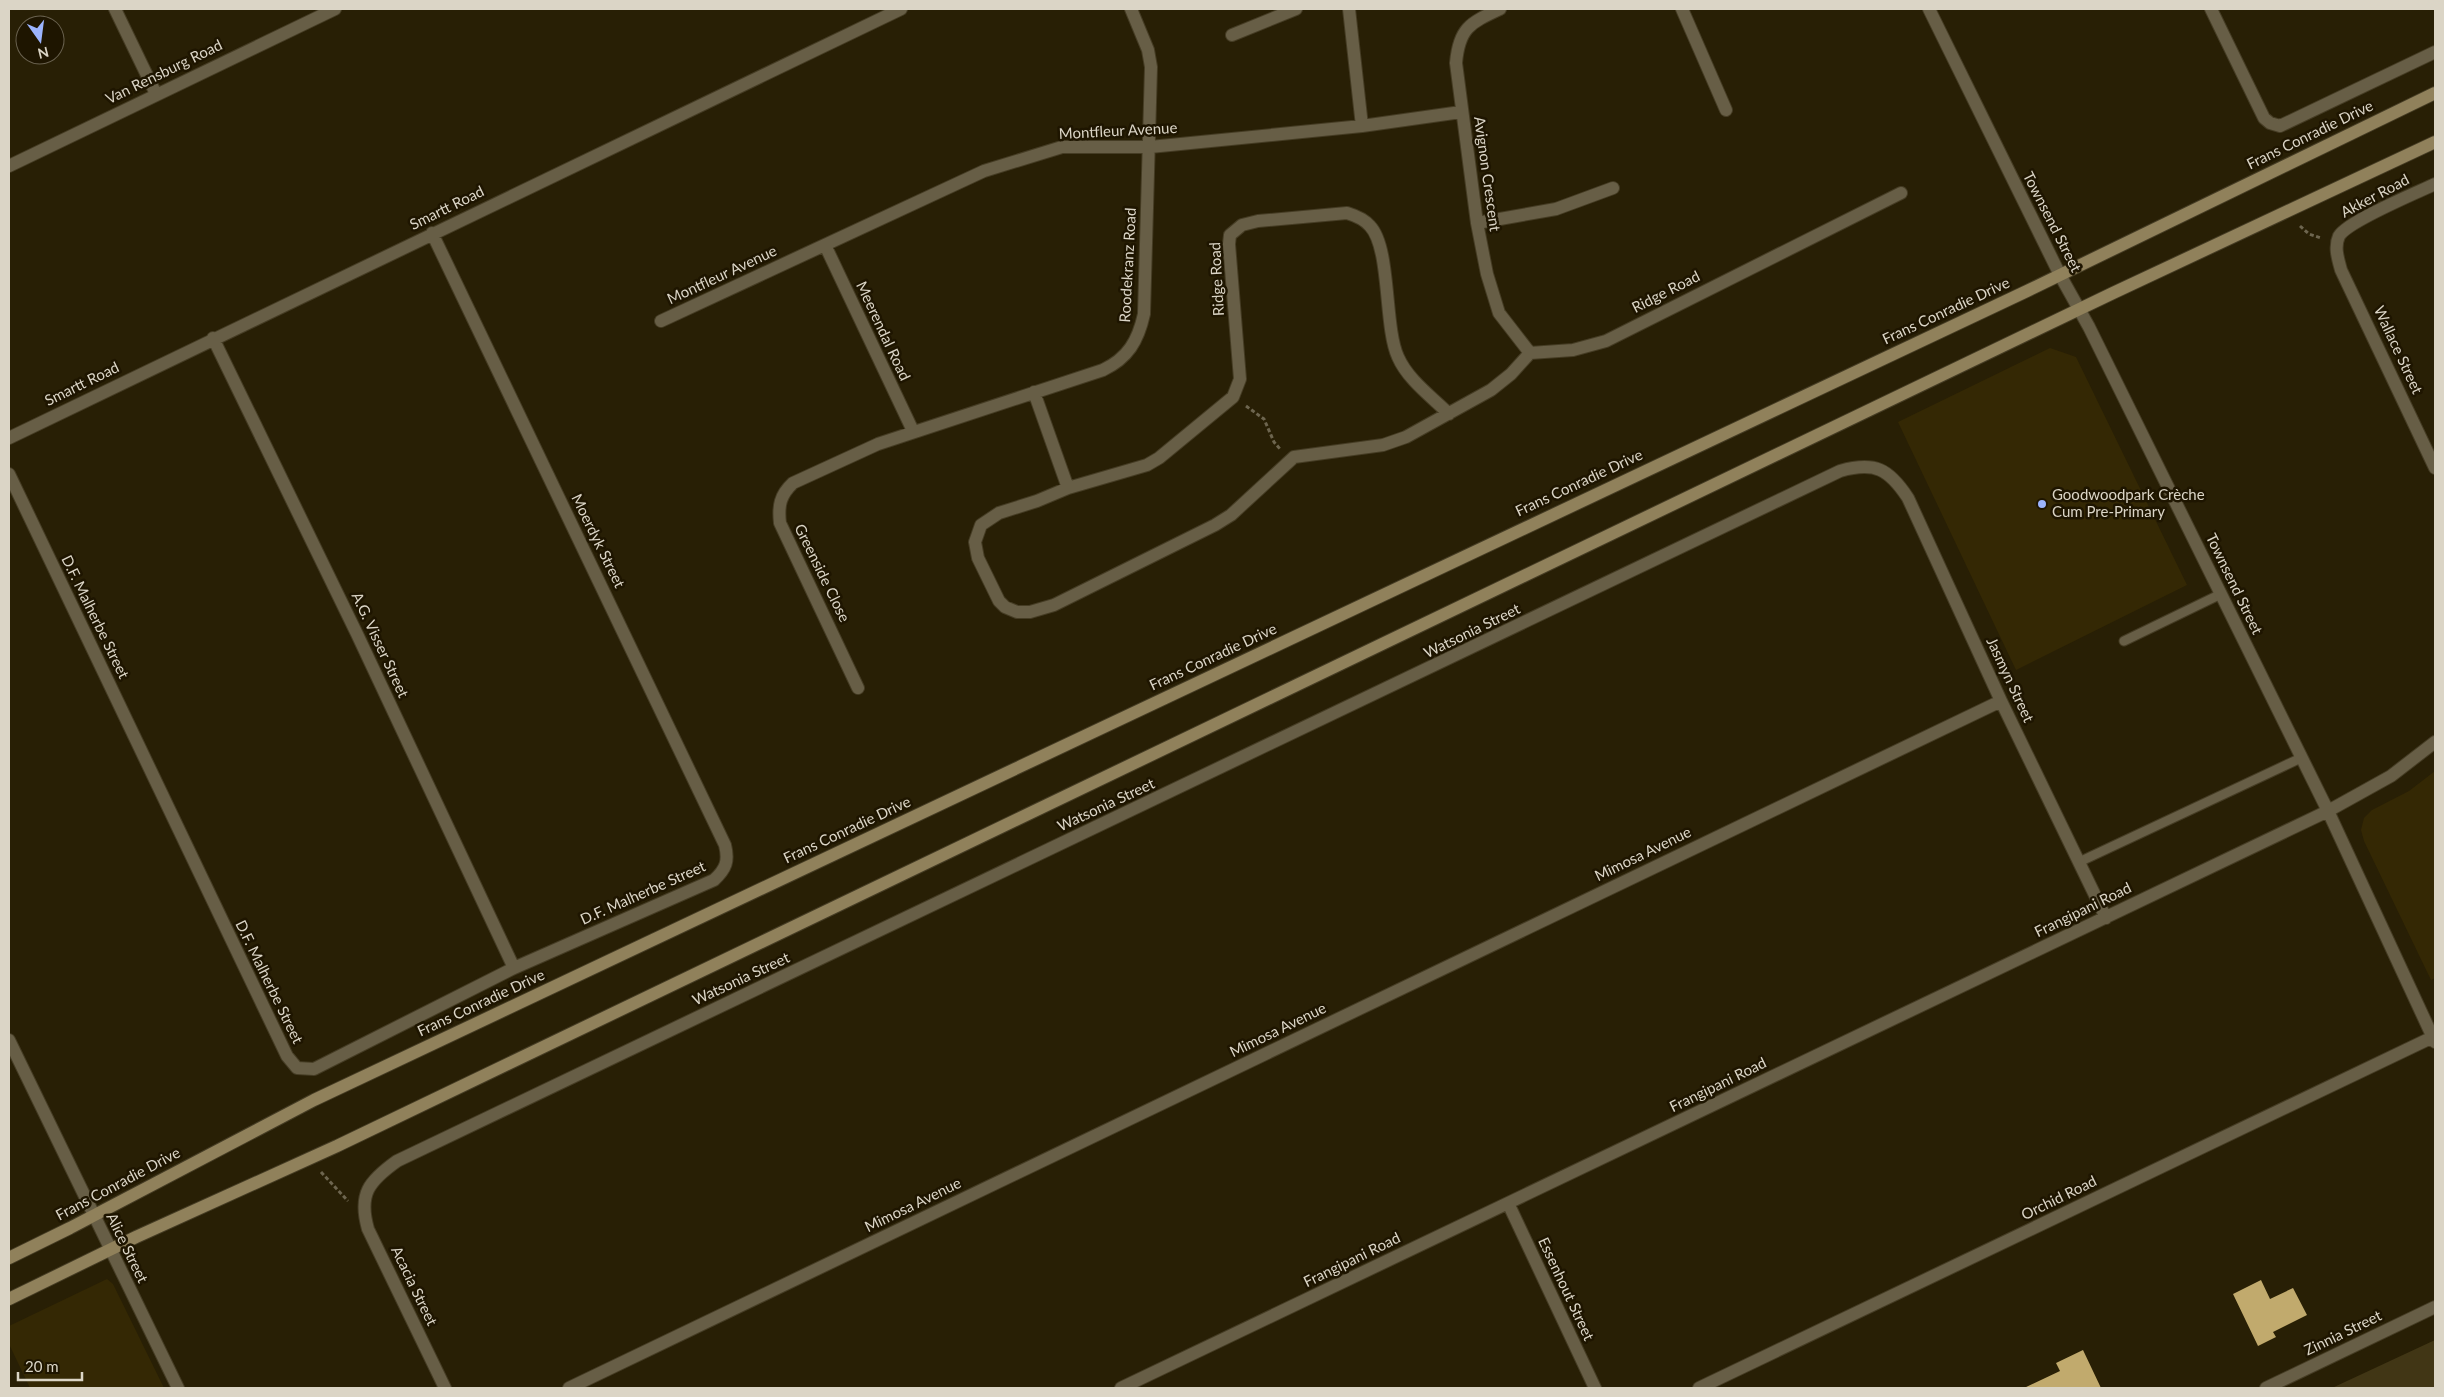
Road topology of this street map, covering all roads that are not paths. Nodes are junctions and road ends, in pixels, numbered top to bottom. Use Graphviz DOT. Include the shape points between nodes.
graph roads {
  1 [pos="115,9"];
  2 [pos="335,9"];
  3 [pos="901,9"];
  4 [pos="1131,9"];
  5 [pos="1296,9"];
  6 [pos="1349,9"];
  7 [pos="1500,9"];
  8 [pos="1682,9"];
  9 [pos="1929,9"];
  10 [pos="2211,9"];
  11 [pos="1232,35"];
  12 [pos="2435,52"];
  13 [pos="2435,93"];
  14 [pos="156,94"];
  15 [pos="1726,110"];
  16 [pos="1461,112"];
  17 [pos="1362,126"];
  18 [pos="2435,142"];
  19 [pos="1150,147"];
  20 [pos="9,166"];
  21 [pos="2435,184"];
  22 [pos="1613,188"];
  23 [pos="1901,193"];
  24 [pos="1477,223"];
  25 [pos="432,233"];
  26 [pos="825,244"];
  27 [pos="2336,244"];
  28 [pos="2060,275"];
  29 [pos="2080,310"];
  30 [pos="661,321"];
  31 [pos="213,338"];
  32 [pos="1530,353"];
  33 [pos="1034,392"];
  34 [pos="1449,414"];
  35 [pos="913,431"];
  36 [pos="9,438"];
  37 [pos="1874,467"];
  38 [pos="2435,468"];
  39 [pos="9,474"];
  40 [pos="1068,488"];
  41 [pos="2220,594"];
  42 [pos="2124,641"];
  43 [pos="858,688"];
  44 [pos="2001,701"];
  45 [pos="2435,742"];
  46 [pos="2301,758"];
  47 [pos="2328,811"];
  48 [pos="2079,862"];
  49 [pos="727,864"];
  50 [pos="2106,918"];
  51 [pos="514,968"];
  52 [pos="9,1040"];
  53 [pos="2434,1040"];
  54 [pos="364,1200"];
  55 [pos="1508,1203"];
  56 [pos="94,1215"];
  57 [pos="110,1250"];
  58 [pos="9,1258"];
  59 [pos="9,1299"];
  60 [pos="2435,1307"];
  61 [pos="178,1388"];
  62 [pos="445,1388"];
  63 [pos="569,1388"];
  64 [pos="1121,1388"];
  65 [pos="1595,1388"];
  66 [pos="1699,1388"];
  67 [pos="2266,1388"];
  1 -- 14 [label="street"];
  2 -- 14 [label="street, Van Rensburg Road"];
  3 -- 25 [label="street, Smartt Road"];
  4 -- 19 [label="street, Roodekranz Road" via="1148,50 1151,67"];
  5 -- 11 [label="street"];
  6 -- 17 [label="street"];
  7 -- 16 [label="street, Avignon Crescent" via="1470,24 1460,38 1456,63"];
  8 -- 15 [label="street"];
  9 -- 28 [label="street, Townsend Street"];
  10 -- 12 [label="street" via="2260,112 2270,124 2286,125"];
  13 -- 28 [label="main road, Frans Conradie Drive"];
  14 -- 20 [label="street, Van Rensburg Road"];
  16 -- 17 [label="street, Montfleur Avenue"];
  16 -- 24 [label="street, Avignon Crescent"];
  17 -- 19 [label="street, Montfleur Avenue"];
  18 -- 29 [label="main road"];
  19 -- 26 [label="street, Montfleur Avenue" via="1068,146 984,170"];
  19 -- 33 [label="street, Roodekranz Road" via="1144,314 1135,343 1122,359 1103,370"];
  21 -- 27 [label="street, Akker Road" via="2353,224 2340,234"];
  22 -- 24 [label="street" via="1556,209"];
  23 -- 32 [label="street, Ridge Road" via="1606,340 1573,350"];
  24 -- 32 [label="street, Avignon Crescent" via="1486,274 1499,313"];
  25 -- 31 [label="street, Smartt Road"];
  25 -- 49 [label="street, Moerdyk Street" via="725,845"];
  26 -- 30 [label="street, Montfleur Avenue"];
  26 -- 35 [label="street, Meerendal Road"];
  27 -- 38 [label="street, Wallace Street" via="2341,270"];
  28 -- 29 [label="street, Townsend Street"];
  28 -- 56 [label="main road, Frans Conradie Drive" via="314,1100"];
  29 -- 41 [label="street, Townsend Street"];
  29 -- 57 [label="main road" via="346,1142"];
  31 -- 36 [label="street, Smartt Road"];
  31 -- 51 [label="street, A.G. Visser Street"];
  32 -- 34 [label="street" via="1491,390"];
  33 -- 35 [label="street, Roodekranz Road"];
  33 -- 40 [label="street"];
  34 -- 40 [label="street" via="1406,437 1383,444 1308,453 1291,460 1215,525 1054,605 1030,612 1017,612 1006,607 999,601 978,558 977,532 988,518"];
  34 -- 40 [label="street, Ridge Road" via="1410,376 1397,356 1378,240 1372,227 1347,213 1258,221 1242,225 1230,235 1240,379 1233,397 1147,465"];
  35 -- 43 [label="street, Greenside Close" via="814,472 785,491 780,500 780,523"];
  37 -- 44 [label="street, Jasmyn Street" via="1888,473 1908,498"];
  37 -- 54 [label="street, Watsonia Street" via="1855,467 1821,479 397,1161 372,1182"];
  39 -- 51 [label="street, D.F. Malherbe Street" via="297,1068 314,1069"];
  41 -- 42 [label="lane"];
  41 -- 46 [label="street, Townsend Street"];
  44 -- 48 [label="street, Jasmyn Street"];
  44 -- 63 [label="street, Mimosa Avenue"];
  45 -- 47 [label="street, Frangipani Road" via="2391,776"];
  46 -- 47 [label="street, Townsend Street"];
  46 -- 48 [label="lane"];
  47 -- 50 [label="street, Frangipani Road"];
  47 -- 53 [label="street, Townsend Street"];
  48 -- 50 [label="street, Jasmyn Street"];
  49 -- 51 [label="street, D.F. Malherbe Street" via="714,880"];
  50 -- 55 [label="street, Frangipani Road"];
  52 -- 56 [label="street, Alice Street"];
  53 -- 66 [label="street, Orchid Road"];
  54 -- 62 [label="street, Acacia Street" via="368,1230"];
  55 -- 64 [label="street, Frangipani Road"];
  55 -- 65 [label="street, Essenhout Street"];
  56 -- 57 [label="street, Alice Street"];
  56 -- 58 [label="main road, Frans Conradie Drive"];
  57 -- 59 [label="main road"];
  57 -- 61 [label="street, Alice Street"];
  60 -- 67 [label="street, Zinnia Street"];
}
